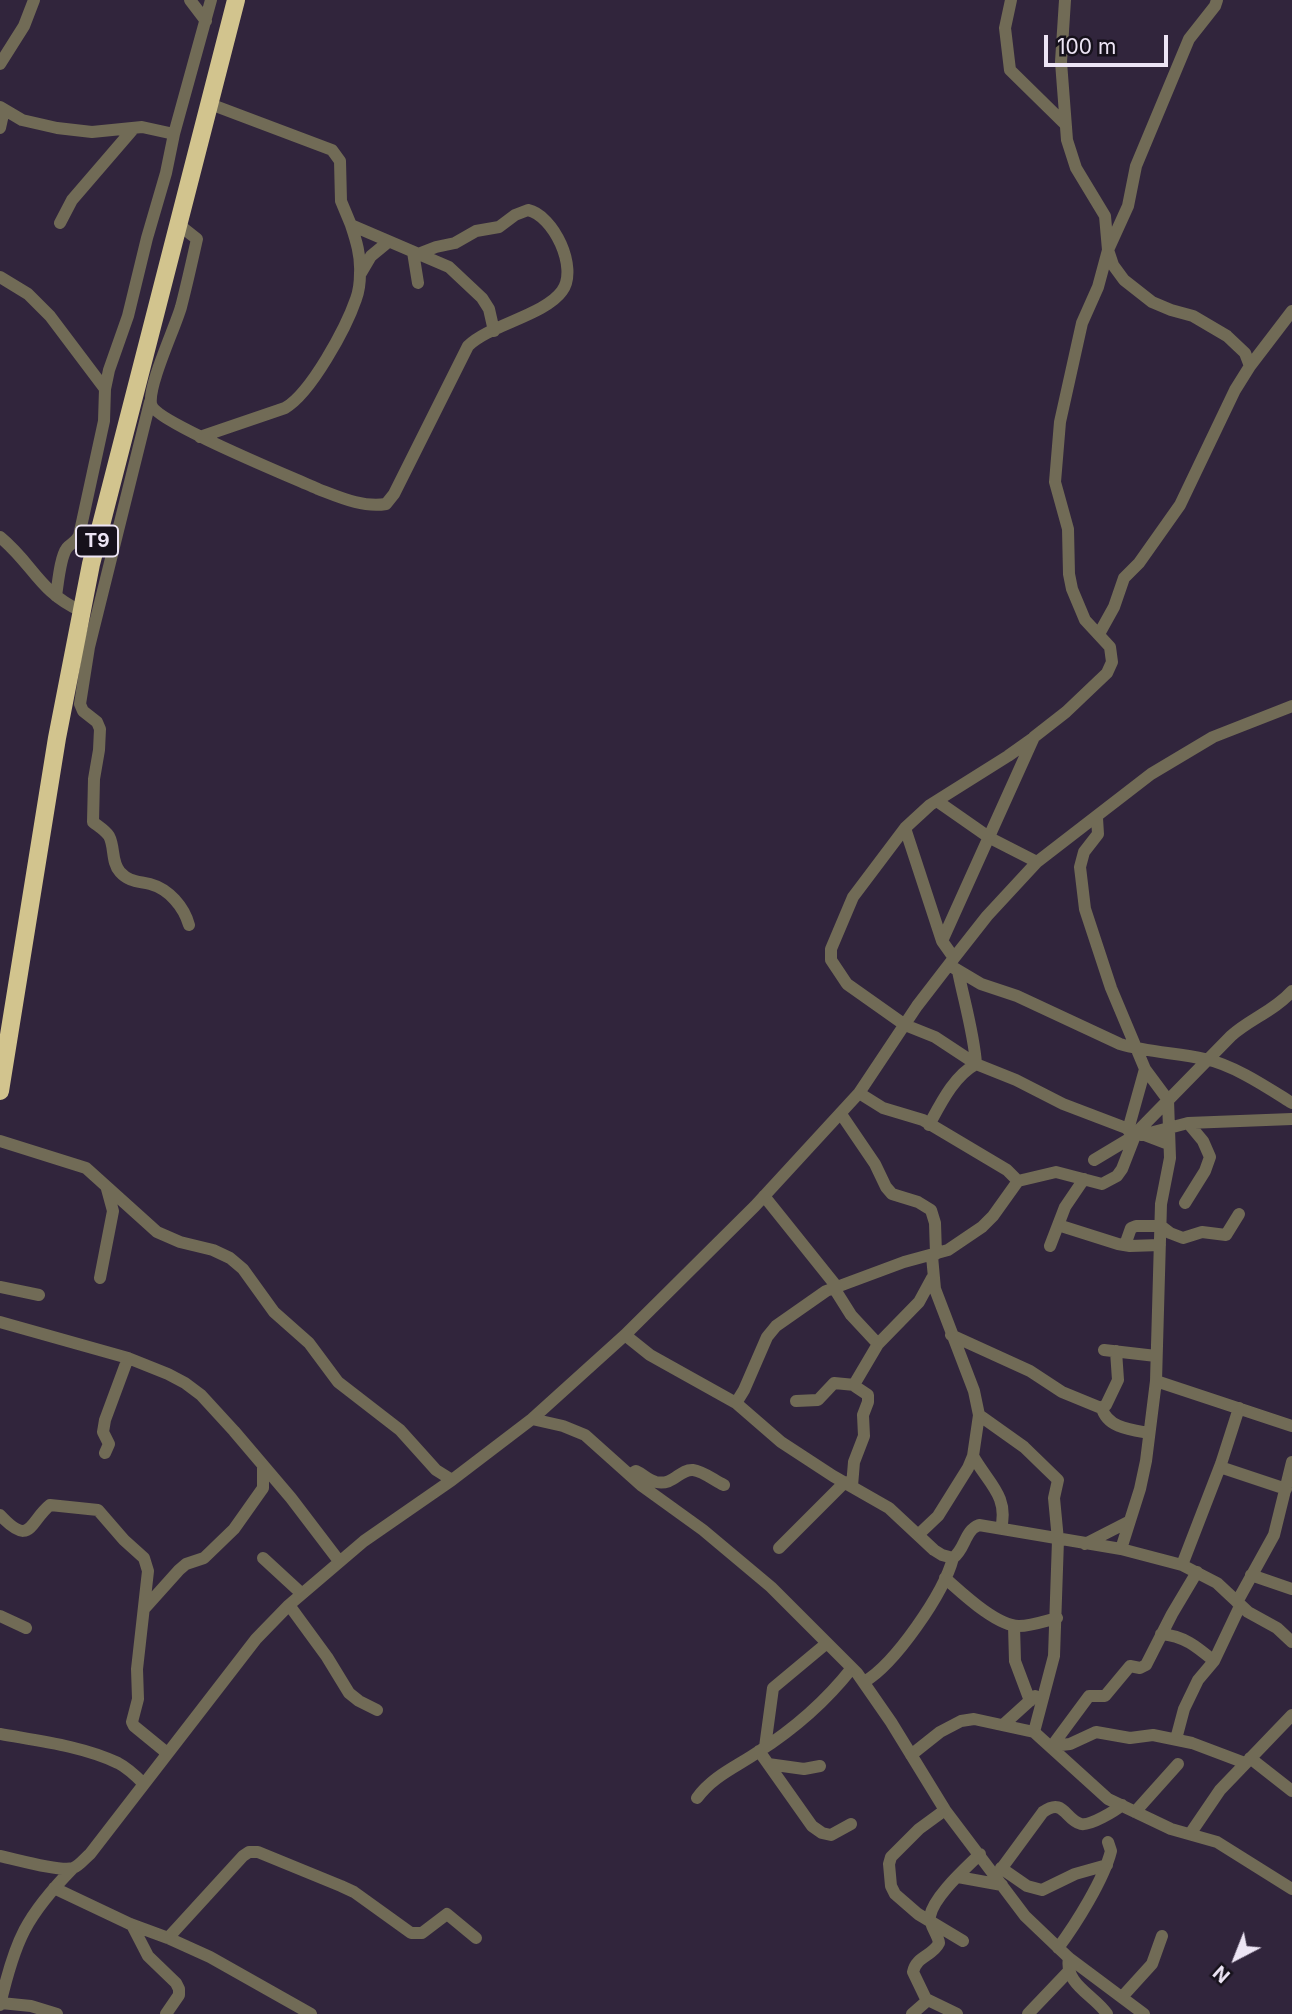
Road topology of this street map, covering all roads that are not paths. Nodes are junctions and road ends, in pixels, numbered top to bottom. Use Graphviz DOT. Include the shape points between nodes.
graph roads {
  1 [pos="34,0"];
  2 [pos="190,0"];
  3 [pos="211,0"];
  4 [pos="236,0"];
  5 [pos="1011,0"];
  6 [pos="1065,0"];
  7 [pos="1217,0"];
  8 [pos="206,21"];
  9 [pos="0,64"];
  10 [pos="210,103"];
  11 [pos="2,108"];
  12 [pos="1065,124"];
  13 [pos="0,128"];
  14 [pos="134,128"];
  15 [pos="174,134"];
  16 [pos="60,223"];
  17 [pos="178,225"];
  18 [pos="351,225"];
  19 [pos="388,242"];
  20 [pos="1108,250"];
  21 [pos="416,253"];
  22 [pos="360,274"];
  23 [pos="0,277"];
  24 [pos="418,283"];
  25 [pos="1292,311"];
  26 [pos="494,331"];
  27 [pos="1250,366"];
  28 [pos="105,389"];
  29 [pos="150,402"];
  30 [pos="200,437"];
  31 [pos="0,537"];
  32 [pos="56,596"];
  33 [pos="82,611"];
  34 [pos="1099,634"];
  35 [pos="1292,706"];
  36 [pos="1034,737"];
  37 [pos="937,801"];
  38 [pos="1097,817"];
  39 [pos="905,828"];
  40 [pos="990,838"];
  41 [pos="1037,862"];
  42 [pos="189,925"];
  43 [pos="942,941"];
  44 [pos="954,965"];
  45 [pos="1292,991"];
  46 [pos="905,1024"];
  47 [pos="1135,1049"];
  48 [pos="1208,1059"];
  49 [pos="976,1064"];
  50 [pos="1145,1069"];
  51 [pos="0,1091"];
  52 [pos="859,1093"];
  53 [pos="1168,1100"];
  54 [pos="1292,1103"];
  55 [pos="841,1114"];
  56 [pos="1292,1119"];
  57 [pos="1188,1123"];
  58 [pos="929,1125"];
  59 [pos="1169,1126"];
  60 [pos="1135,1133"];
  61 [pos="0,1141"];
  62 [pos="1168,1144"];
  63 [pos="1094,1160"];
  64 [pos="1084,1179"];
  65 [pos="1018,1181"];
  66 [pos="106,1185"];
  67 [pos="764,1196"];
  68 [pos="1185,1203"];
  69 [pos="1240,1214"];
  70 [pos="1058,1225"];
  71 [pos="1161,1226"];
  72 [pos="1125,1245"];
  73 [pos="1160,1245"];
  74 [pos="1050,1246"];
  75 [pos="934,1255"];
  76 [pos="100,1278"];
  77 [pos="932,1278"];
  78 [pos="0,1287"];
  79 [pos="835,1288"];
  80 [pos="39,1296"];
  81 [pos="0,1322"];
  82 [pos="625,1335"];
  83 [pos="951,1335"];
  84 [pos="878,1345"];
  85 [pos="1156,1356"];
  86 [pos="128,1358"];
  87 [pos="1156,1381"];
  88 [pos="855,1385"];
  89 [pos="796,1401"];
  90 [pos="736,1403"];
  91 [pos="1102,1408"];
  92 [pos="1239,1408"];
  93 [pos="979,1415"];
  94 [pos="532,1419"];
  95 [pos="1292,1426"];
  96 [pos="1149,1433"];
  97 [pos="104,1453"];
  98 [pos="974,1456"];
  99 [pos="1292,1462"];
  100 [pos="1220,1467"];
  101 [pos="263,1468"];
  102 [pos="630,1475"];
  103 [pos="452,1480"];
  104 [pos="848,1484"];
  105 [pos="724,1486"];
  106 [pos="1286,1489"];
  107 [pos="0,1515"];
  108 [pos="1128,1522"];
  109 [pos="1001,1528"];
  110 [pos="919,1534"];
  111 [pos="1058,1539"];
  112 [pos="1084,1544"];
  113 [pos="779,1548"];
  114 [pos="1121,1549"];
  115 [pos="263,1558"];
  116 [pos="953,1558"];
  117 [pos="338,1561"];
  118 [pos="1182,1564"];
  119 [pos="1197,1572"];
  120 [pos="1251,1575"];
  121 [pos="945,1578"];
  122 [pos="1292,1589"];
  123 [pos="301,1593"];
  124 [pos="1239,1604"];
  125 [pos="289,1605"];
  126 [pos="143,1609"];
  127 [pos="0,1616"];
  128 [pos="1057,1618"];
  129 [pos="1014,1626"];
  130 [pos="26,1628"];
  131 [pos="1161,1634"];
  132 [pos="1291,1639"];
  133 [pos="827,1643"];
  134 [pos="1214,1661"];
  135 [pos="852,1668"];
  136 [pos="864,1682"];
  137 [pos="1046,1686"];
  138 [pos="1030,1701"];
  139 [pos="377,1710"];
  140 [pos="1292,1715"];
  141 [pos="1003,1725"];
  142 [pos="1034,1732"];
  143 [pos="0,1734"];
  144 [pos="1176,1739"];
  145 [pos="1052,1746"];
  146 [pos="762,1749"];
  147 [pos="167,1753"];
  148 [pos="911,1755"];
  149 [pos="1248,1761"];
  150 [pos="768,1764"];
  151 [pos="1178,1764"];
  152 [pos="820,1766"];
  153 [pos="144,1784"];
  154 [pos="1292,1791"];
  155 [pos="697,1798"];
  156 [pos="1122,1805"];
  157 [pos="945,1810"];
  158 [pos="1135,1812"];
  159 [pos="851,1824"];
  160 [pos="1190,1834"];
  161 [pos="1108,1842"];
  162 [pos="980,1854"];
  163 [pos="0,1856"];
  164 [pos="1107,1865"];
  165 [pos="73,1868"];
  166 [pos="1000,1876"];
  167 [pos="958,1877"];
  168 [pos="1289,1883"];
  169 [pos="54,1888"];
  170 [pos="930,1921"];
  171 [pos="132,1925"];
  172 [pos="1162,1936"];
  173 [pos="168,1938"];
  174 [pos="476,1938"];
  175 [pos="963,1941"];
  176 [pos="1058,1948"];
  177 [pos="1069,1958"];
  178 [pos="1069,1972"];
  179 [pos="1122,1997"];
  180 [pos="928,2000"];
  181 [pos="0,2004"];
  182 [pos="57,2014"];
  183 [pos="166,2014"];
  184 [pos="311,2014"];
  185 [pos="912,2014"];
  186 [pos="957,2014"];
  187 [pos="1028,2014"];
  188 [pos="1107,2014"];
  189 [pos="1144,2014"];
  1 -- 9 [label="street"];
  2 -- 8 [label="street"];
  3 -- 8 [label="street"];
  4 -- 10 [label="highway, T9"];
  5 -- 12 [label="street" via="1005,28 1010,70"];
  6 -- 12 [label="street" via="1061,62"];
  7 -- 20 [label="street" via="1185,47 1136,166 1128,206"];
  8 -- 15 [label="street"];
  10 -- 17 [label="highway, T9"];
  10 -- 18 [label="street" via="337,155 341,201"];
  11 -- 13 [label="street"];
  11 -- 14 [label="street" via="22,120 57,128 92,132"];
  12 -- 20 [label="street" via="1076,168 1105,216"];
  14 -- 15 [label="street"];
  14 -- 16 [label="street" via="72,200"];
  15 -- 28 [label="street"];
  17 -- 29 [label="street" via="198,239"];
  17 -- 33 [label="highway, T9"];
  18 -- 19 [label="street"];
  18 -- 22 [label="street"];
  19 -- 21 [label="street"];
  19 -- 22 [label="street" via="371,256"];
  20 -- 27 [label="street" via="1113,265 1136,291 1227,336 1245,353"];
  20 -- 34 [label="street" via="1078,340 1060,422 1055,482 1068,529 1072,589 1085,620"];
  21 -- 24 [label="street"];
  21 -- 26 [label="street" via="449,267 475,291 489,309"];
  21 -- 26 [label="street" via="499,227 522,211 541,216 567,257 563,291"];
  22 -- 30 [label="street" via="355,302 337,338 295,403"];
  23 -- 28 [label="street" via="45,311"];
  25 -- 27 [label="street"];
  26 -- 30 [label="street" via="468,346 386,504 337,497"];
  27 -- 34 [label="street" via="1223,411 1180,505 1124,578"];
  28 -- 32 [label="street" via="104,421 84,514 76,541 64,555"];
  29 -- 30 [label="street" via="163,418"];
  29 -- 42 [label="street" via="89,647 80,704 100,729 93,822 111,839 118,870 133,881 163,890 180,905"];
  31 -- 32 [label="street"];
  32 -- 33 [label="street"];
  33 -- 51 [label="highway, T9"];
  34 -- 36 [label="street" via="1113,654 1111,667"];
  35 -- 38 [label="street" via="1202,744 1150,775"];
  36 -- 37 [label="street"];
  36 -- 40 [label="street"];
  37 -- 39 [label="street"];
  37 -- 40 [label="street"];
  38 -- 41 [label="street"];
  38 -- 47 [label="street" via="1099,832 1084,852 1080,867 1085,909"];
  39 -- 43 [label="street"];
  39 -- 46 [label="street" via="853,897 831,949 831,960 844,981"];
  40 -- 41 [label="street"];
  40 -- 43 [label="street"];
  41 -- 44 [label="street" via="987,915"];
  43 -- 44 [label="street"];
  44 -- 46 [label="street"];
  44 -- 47 [label="street" via="997,991"];
  44 -- 49 [label="street"];
  45 -- 48 [label="street" via="1240,1028"];
  46 -- 49 [label="street"];
  46 -- 52 [label="street"];
  47 -- 48 [label="street"];
  47 -- 50 [label="street"];
  48 -- 53 [label="street"];
  48 -- 54 [label="street"];
  49 -- 58 [label="street" via="954,1084"];
  49 -- 60 [label="street"];
  50 -- 53 [label="street"];
  50 -- 60 [label="street"];
  52 -- 55 [label="street"];
  52 -- 58 [label="street" via="883,1108"];
  53 -- 59 [label="street"];
  53 -- 60 [label="street"];
  55 -- 67 [label="street"];
  55 -- 75 [label="street" via="892,1194 931,1210"];
  56 -- 57 [label="street"];
  57 -- 59 [label="street"];
  57 -- 68 [label="street" via="1210,1157"];
  58 -- 65 [label="street"];
  59 -- 60 [label="street"];
  59 -- 62 [label="street"];
  60 -- 62 [label="street"];
  60 -- 63 [label="street"];
  60 -- 64 [label="street" via="1117,1176 1102,1184"];
  61 -- 66 [label="street" via="86,1168"];
  62 -- 71 [label="street"];
  64 -- 65 [label="street" via="1056,1172"];
  64 -- 70 [label="street"];
  65 -- 75 [label="street" via="982,1227"];
  66 -- 76 [label="street" via="113,1211"];
  66 -- 103 [label="street" via="157,1232 220,1252 243,1269 272,1309 309,1343 338,1381 400,1430 436,1470"];
  67 -- 79 [label="street"];
  67 -- 82 [label="street"];
  69 -- 71 [label="street" via="1222,1235 1202,1232 1178,1237"];
  70 -- 72 [label="street"];
  70 -- 74 [label="street"];
  71 -- 72 [label="street" via="1133,1227"];
  71 -- 73 [label="street"];
  72 -- 73 [label="street"];
  73 -- 85 [label="street"];
  75 -- 77 [label="street"];
  75 -- 79 [label="street"];
  77 -- 83 [label="street"];
  77 -- 84 [label="street" via="919,1302"];
  78 -- 80 [label="street"];
  79 -- 84 [label="street"];
  79 -- 90 [label="street" via="772,1329"];
  81 -- 86 [label="street"];
  82 -- 90 [label="street" via="650,1355"];
  82 -- 94 [label="street"];
  83 -- 91 [label="street"];
  83 -- 93 [label="street"];
  84 -- 88 [label="street"];
  85 -- 87 [label="street"];
  85 -- 91 [label="street" via="1110,1351 1118,1380"];
  86 -- 97 [label="street" via="105,1420 103,1432 109,1446"];
  86 -- 101 [label="street" via="169,1374 201,1395"];
  87 -- 92 [label="street"];
  87 -- 96 [label="street"];
  88 -- 89 [label="street" via="834,1383 818,1400"];
  88 -- 104 [label="street" via="869,1399 863,1415 864,1436"];
  90 -- 104 [label="street" via="781,1442"];
  91 -- 96 [label="street" via="1111,1422"];
  92 -- 95 [label="street"];
  92 -- 100 [label="street"];
  93 -- 98 [label="street"];
  93 -- 111 [label="street" via="1058,1479 1054,1501"];
  94 -- 102 [label="street" via="585,1435"];
  94 -- 103 [label="street"];
  96 -- 108 [label="street" via="1140,1489"];
  98 -- 109 [label="street" via="1002,1499"];
  98 -- 110 [label="street" via="938,1516"];
  99 -- 106 [label="street"];
  100 -- 106 [label="street"];
  100 -- 118 [label="street"];
  101 -- 117 [label="street"];
  101 -- 126 [label="street" via="261,1494 234,1529 204,1558 179,1570"];
  102 -- 105 [label="street" via="636,1471 664,1483 686,1471 696,1471"];
  102 -- 133 [label="street" via="748,1566"];
  103 -- 117 [label="street"];
  104 -- 110 [label="street" via="889,1508"];
  104 -- 113 [label="street"];
  106 -- 120 [label="street" via="1274,1535"];
  107 -- 126 [label="street" via="13,1527 26,1530 50,1505 98,1510 147,1562"];
  108 -- 112 [label="street"];
  108 -- 114 [label="street"];
  109 -- 111 [label="street"];
  109 -- 116 [label="street" via="976,1526"];
  110 -- 116 [label="street" via="942,1555"];
  111 -- 112 [label="street"];
  111 -- 128 [label="street"];
  112 -- 114 [label="street"];
  114 -- 118 [label="street"];
  115 -- 123 [label="street"];
  116 -- 121 [label="street"];
  117 -- 123 [label="street"];
  118 -- 119 [label="street"];
  119 -- 124 [label="street"];
  119 -- 131 [label="street"];
  120 -- 122 [label="street"];
  120 -- 124 [label="street"];
  121 -- 129 [label="street" via="977,1605"];
  121 -- 136 [label="street" via="920,1621 883,1669"];
  123 -- 125 [label="street"];
  124 -- 132 [label="street"];
  124 -- 134 [label="street"];
  125 -- 139 [label="street" via="349,1693"];
  125 -- 147 [label="street" via="256,1639"];
  126 -- 147 [label="street" via="133,1724"];
  127 -- 130 [label="street"];
  128 -- 129 [label="street"];
  128 -- 137 [label="street"];
  129 -- 138 [label="street" via="1015,1661"];
  131 -- 134 [label="street" via="1186,1640"];
  131 -- 145 [label="street" via="1146,1664 1130,1666 1105,1696 1088,1696"];
  133 -- 135 [label="street"];
  133 -- 146 [label="street" via="773,1688"];
  134 -- 144 [label="street" via="1198,1680"];
  135 -- 136 [label="street"];
  135 -- 146 [label="street" via="826,1700"];
  136 -- 148 [label="street"];
  137 -- 138 [label="street"];
  137 -- 142 [label="street"];
  138 -- 141 [label="street"];
  140 -- 149 [label="street"];
  141 -- 142 [label="street"];
  141 -- 148 [label="street" via="961,1721"];
  142 -- 145 [label="street"];
  143 -- 153 [label="street" via="108,1759"];
  144 -- 145 [label="street" via="1130,1738 1101,1731"];
  144 -- 149 [label="street"];
  145 -- 156 [label="street" via="1097,1789"];
  146 -- 150 [label="street"];
  146 -- 155 [label="street" via="716,1777"];
  147 -- 153 [label="street"];
  148 -- 157 [label="street"];
  149 -- 154 [label="street"];
  149 -- 160 [label="street" via="1220,1790"];
  150 -- 152 [label="street" via="804,1769"];
  150 -- 159 [label="street" via="815,1828 831,1835"];
  151 -- 158 [label="street"];
  153 -- 165 [label="street"];
  156 -- 158 [label="street"];
  156 -- 166 [label="street" via="1085,1825 1059,1807 1050,1807"];
  157 -- 162 [label="street"];
  157 -- 170 [label="street" via="919,1829 889,1862 893,1892"];
  158 -- 160 [label="street"];
  160 -- 168 [label="street" via="1217,1842"];
  161 -- 164 [label="street"];
  162 -- 166 [label="street"];
  162 -- 167 [label="street"];
  163 -- 165 [label="street"];
  164 -- 166 [label="street" via="1075,1874 1042,1891"];
  164 -- 176 [label="street"];
  165 -- 169 [label="street"];
  166 -- 167 [label="street"];
  166 -- 176 [label="street" via="1026,1916"];
  167 -- 170 [label="street" via="939,1900"];
  169 -- 171 [label="street"];
  169 -- 181 [label="street" via="22,1931"];
  170 -- 175 [label="street"];
  170 -- 180 [label="street" via="939,1943 915,1963 913,1972"];
  171 -- 173 [label="street"];
  171 -- 183 [label="street" via="148,1956 179,1989"];
  172 -- 179 [label="street" via="1153,1964"];
  173 -- 174 [label="street" via="249,1852 294,1865 354,1892 411,1933 422,1933 447,1914"];
  173 -- 184 [label="street"];
  176 -- 177 [label="street"];
  177 -- 178 [label="street"];
  177 -- 179 [label="street"];
  178 -- 187 [label="street"];
  178 -- 188 [label="street"];
  179 -- 189 [label="street"];
  180 -- 185 [label="street"];
  180 -- 186 [label="street"];
  181 -- 182 [label="street"];
}
